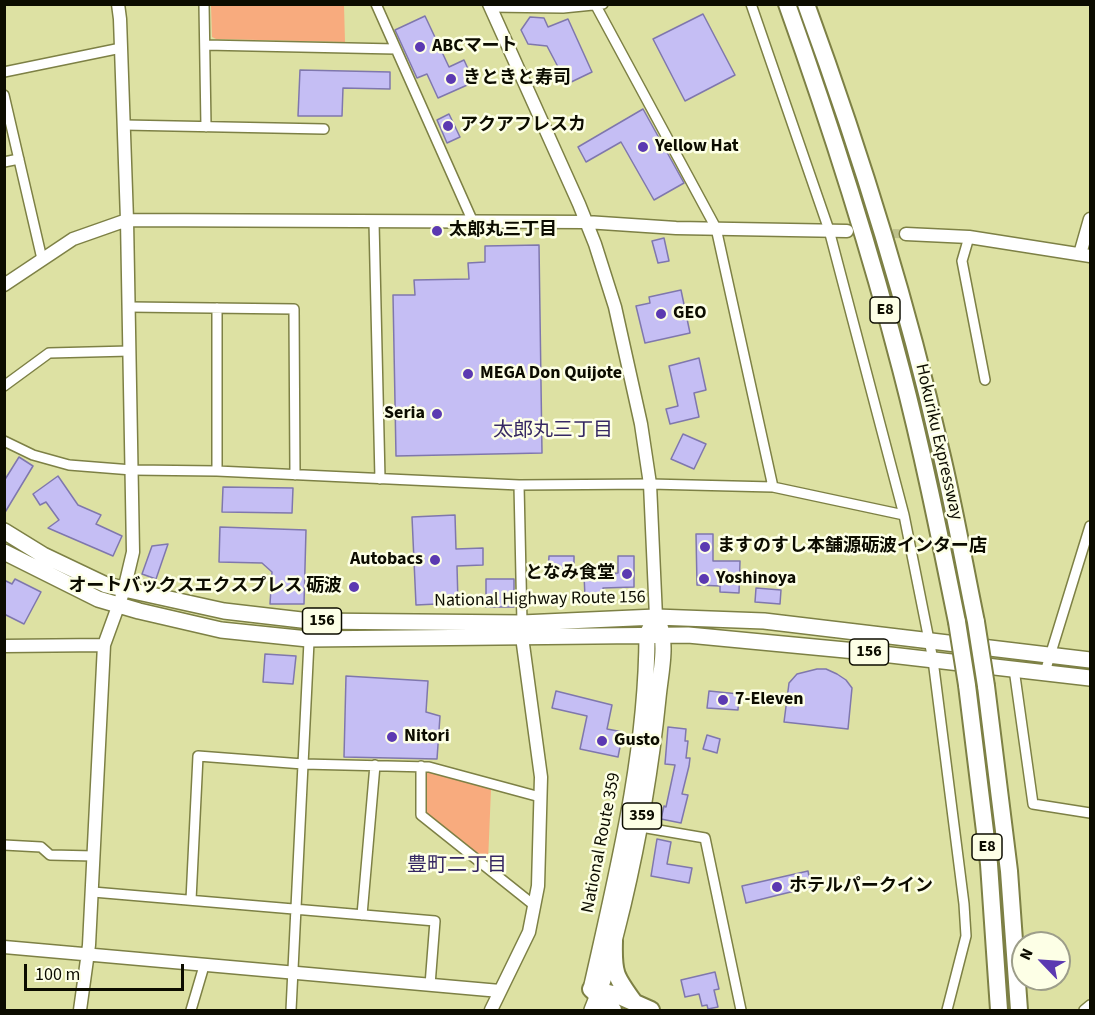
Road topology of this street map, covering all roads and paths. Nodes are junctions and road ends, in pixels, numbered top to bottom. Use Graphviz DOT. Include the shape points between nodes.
graph roads {
  1 [pos="118,4"];
  2 [pos="204,4"];
  3 [pos="376,4"];
  4 [pos="751,4"];
  5 [pos="787,4"];
  6 [pos="806,4"];
  7 [pos="598,5"];
  8 [pos="489,6"];
  9 [pos="205,45"];
  10 [pos="121,48"];
  11 [pos="396,49"];
  12 [pos="4,72"];
  13 [pos="4,95"];
  14 [pos="124,125"];
  15 [pos="206,127"];
  16 [pos="324,129"];
  17 [pos="19,159"];
  18 [pos="4,162"];
  19 [pos="1090,219"];
  20 [pos="128,220"];
  21 [pos="374,222"];
  22 [pos="473,222"];
  23 [pos="586,222"];
  24 [pos="716,228"];
  25 [pos="829,230"];
  26 [pos="847,231"];
  27 [pos="906,234"];
  28 [pos="969,237"];
  29 [pos="1085,255"];
  30 [pos="42,259"];
  31 [pos="4,285"];
  32 [pos="129,307"];
  33 [pos="217,308"];
  34 [pos="130,351"];
  35 [pos="986,380"];
  36 [pos="4,386"];
  37 [pos="4,441"];
  38 [pos="132,470"];
  39 [pos="217,471"];
  40 [pos="295,475"];
  41 [pos="380,479"];
  42 [pos="650,484"];
  43 [pos="519,485"];
  44 [pos="773,488"];
  45 [pos="904,515"];
  46 [pos="1090,526"];
  47 [pos="4,531"];
  48 [pos="4,552"];
  49 [pos="124,590"];
  50 [pos="119,605"];
  51 [pos="657,617"];
  52 [pos="310,621"];
  53 [pos="522,630"];
  54 [pos="655,634"];
  55 [pos="308,639"];
  56 [pos="929,642"];
  57 [pos="104,645"];
  58 [pos="4,646"];
  59 [pos="1050,655"];
  60 [pos="933,660"];
  61 [pos="1090,660"];
  62 [pos="1014,669"];
  63 [pos="1046,672"];
  64 [pos="1090,678"];
  65 [pos="303,764"];
  66 [pos="375,765"];
  67 [pos="421,766"];
  68 [pos="540,797"];
  69 [pos="1090,813"];
  70 [pos="641,826"];
  71 [pos="4,845"];
  72 [pos="94,856"];
  73 [pos="93,892"];
  74 [pos="190,900"];
  75 [pos="535,906"];
  76 [pos="297,909"];
  77 [pos="362,915"];
  78 [pos="614,941"];
  79 [pos="4,947"];
  80 [pos="88,954"];
  81 [pos="204,966"];
  82 [pos="293,974"];
  83 [pos="430,985"];
  84 [pos="500,991"];
  85 [pos="595,996"];
  86 [pos="634,1002"];
  87 [pos="1090,1005"];
  88 [pos="741,1010"];
  89 [pos="80,1011"];
  90 [pos="191,1011"];
  91 [pos="291,1011"];
  92 [pos="491,1011"];
  93 [pos="586,1011"];
  94 [pos="613,1011"];
  95 [pos="651,1011"];
  96 [pos="947,1011"];
  97 [pos="999,1011"];
  98 [pos="1020,1011"];
  99 [pos="1084,1011"];
  1 -- 10 [label="street"];
  2 -- 9 [label="street"];
  3 -- 11 [label="street"];
  4 -- 25 [label="street"];
  5 -- 97 [label="highway, Hokuriku Expressway / E8, bridge" via="879,287 922,452 967,685 989,864"];
  6 -- 98 [label="highway, Hokuriku Expressway / E8, bridge" via="852,136 910,329 940,448 986,686"];
  7 -- 8 [label="street"];
  7 -- 24 [label="street"];
  8 -- 23 [label="street"];
  9 -- 11 [label="street"];
  9 -- 15 [label="street"];
  10 -- 12 [label="street"];
  10 -- 14 [label="street"];
  11 -- 22 [label="street"];
  13 -- 17 [label="street"];
  14 -- 15 [label="street"];
  14 -- 20 [label="street"];
  15 -- 16 [label="street"];
  17 -- 18 [label="street"];
  17 -- 30 [label="street"];
  19 -- 29 [label="street"];
  20 -- 21 [label="street"];
  20 -- 30 [label="street" via="73,239"];
  20 -- 32 [label="street"];
  21 -- 22 [label="street"];
  21 -- 41 [label="street"];
  22 -- 23 [label="street"];
  23 -- 24 [label="street"];
  23 -- 42 [label="street" via="615,307"];
  24 -- 25 [label="street"];
  24 -- 44 [label="street"];
  25 -- 26 [label="street"];
  25 -- 45 [label="street"];
  27 -- 28 [label="street"];
  28 -- 29 [label="street"];
  28 -- 35 [label="street" via="962,261"];
  30 -- 31 [label="street"];
  32 -- 33 [label="street"];
  32 -- 34 [label="street"];
  33 -- 39 [label="street"];
  33 -- 40 [label="street" via="294,309"];
  34 -- 36 [label="street" via="49,353"];
  34 -- 38 [label="street"];
  37 -- 38 [label="street" via="33,455 69,465"];
  38 -- 39 [label="street"];
  38 -- 49 [label="street" via="133,552"];
  39 -- 40 [label="street"];
  40 -- 41 [label="street"];
  41 -- 43 [label="street"];
  42 -- 43 [label="street"];
  42 -- 44 [label="street"];
  42 -- 51 [label="street"];
  43 -- 53 [label="street"];
  44 -- 45 [label="street"];
  45 -- 56 [label="street"];
  46 -- 59 [label="street"];
  47 -- 49 [label="highway, National Highway Route 156 / 156" via="43,555"];
  48 -- 50 [label="highway, National Highway Route 156 / 156" via="98,599"];
  49 -- 50 [label="street"];
  49 -- 52 [label="highway, National Highway Route 156 / 156" via="224,611"];
  50 -- 55 [label="highway, National Highway Route 156 / 156" via="221,630"];
  50 -- 57 [label="street"];
  51 -- 53 [label="highway, National Highway Route 156 / 156"];
  51 -- 54 [label="highway, National Route 359 / 359"];
  51 -- 56 [label="highway, National Highway Route 156 / 156" via="765,621"];
  52 -- 53 [label="highway, National Highway Route 156 / 156"];
  52 -- 55 [label="street"];
  53 -- 54 [label="highway, National Highway Route 156 / 156"];
  53 -- 55 [label="highway, National Highway Route 156 / 156"];
  53 -- 68 [label="street" via="541,777"];
  54 -- 60 [label="highway, National Highway Route 156 / 156"];
  54 -- 70 [label="highway, National Route 359 / 359" via="652,750"];
  54 -- 85 [label="highway, National Route 359 / 359" via="643,731"];
  55 -- 65 [label="street"];
  56 -- 59 [label="highway, National Highway Route 156 / 156"];
  56 -- 60 [label="street"];
  57 -- 58 [label="street"];
  57 -- 72 [label="street"];
  59 -- 61 [label="highway, National Highway Route 156 / 156"];
  59 -- 63 [label="street"];
  60 -- 62 [label="highway, National Highway Route 156 / 156"];
  60 -- 96 [label="street" via="966,936"];
  62 -- 63 [label="highway, National Highway Route 156 / 156"];
  62 -- 69 [label="street" via="1033,804"];
  63 -- 64 [label="highway, National Highway Route 156 / 156"];
  65 -- 66 [label="street"];
  65 -- 74 [label="street" via="198,756"];
  65 -- 76 [label="street"];
  66 -- 67 [label="street"];
  66 -- 77 [label="street"];
  67 -- 68 [label="street"];
  67 -- 75 [label="street" via="421,815"];
  68 -- 75 [label="street"];
  70 -- 78 [label="highway, National Route 359 / 359"];
  70 -- 88 [label="street" via="705,838"];
  71 -- 72 [label="street" via="41,848 50,855"];
  72 -- 73 [label="street"];
  73 -- 74 [label="street"];
  73 -- 80 [label="street"];
  74 -- 76 [label="street"];
  75 -- 84 [label="street" via="529,932"];
  76 -- 77 [label="street"];
  76 -- 82 [label="street"];
  77 -- 83 [label="street" via="435,921"];
  78 -- 85 [label="highway, National Route 359 / 359"];
  78 -- 86 [label="highway" via="615,976"];
  79 -- 80 [label="street"];
  80 -- 81 [label="street"];
  80 -- 89 [label="street"];
  81 -- 82 [label="street"];
  81 -- 90 [label="street"];
  82 -- 83 [label="street"];
  82 -- 91 [label="street"];
  83 -- 84 [label="street"];
  84 -- 92 [label="street"];
  85 -- 86 [label="highway"];
  85 -- 93 [label="highway, National Route 359 / 359"];
  85 -- 94 [label="highway"];
  86 -- 95 [label="highway"];
  87 -- 99 [label="street"];
}
